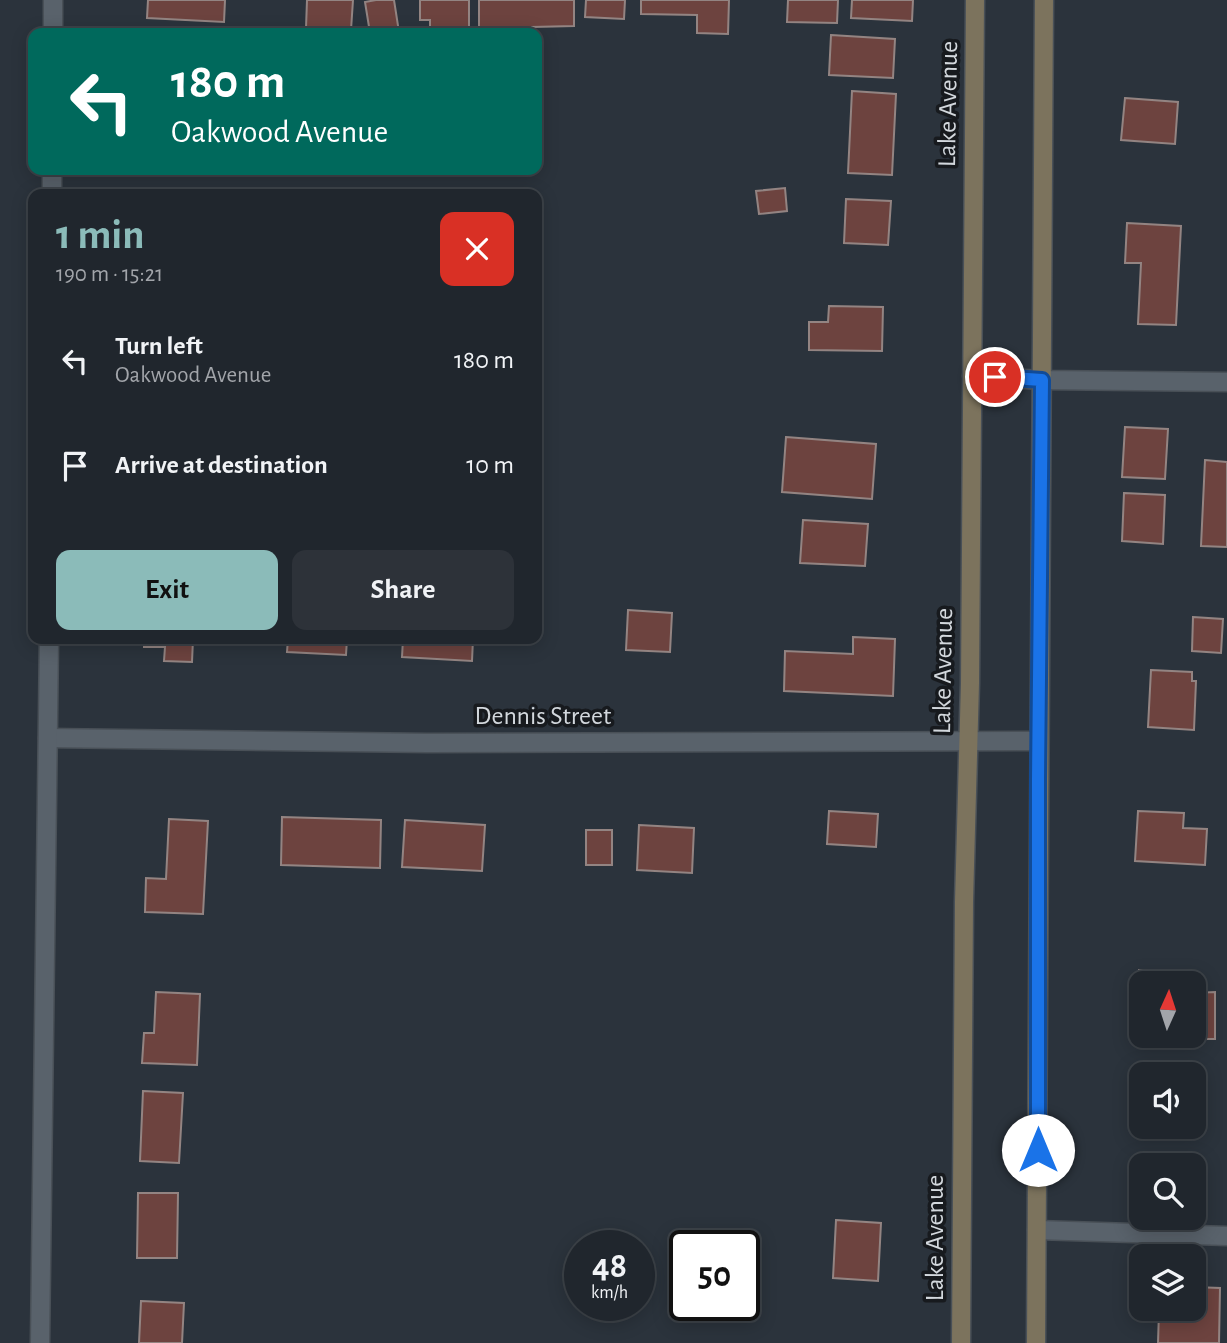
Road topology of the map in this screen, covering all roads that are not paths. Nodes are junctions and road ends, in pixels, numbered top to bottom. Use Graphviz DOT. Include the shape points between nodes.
graph roads {
  1 [pos="54,0"];
  2 [pos="975,0"];
  3 [pos="1044,0"];
  4 [pos="53,28"];
  5 [pos="972,376"];
  6 [pos="1042,380"];
  7 [pos="1227,382"];
  8 [pos="49,644"];
  9 [pos="48,738"];
  10 [pos="968,741"];
  11 [pos="1039,741"];
  12 [pos="1037,1230"];
  13 [pos="1227,1236"];
  14 [pos="40,1343"];
  15 [pos="961,1343"];
  16 [pos="1036,1343"];
  1 -- 4 [label="street"];
  2 -- 5 [label="main road, Lake Avenue"];
  3 -- 6 [label="main road"];
  5 -- 6 [label="street"];
  5 -- 10 [label="main road, Lake Avenue"];
  6 -- 7 [label="street"];
  6 -- 11 [label="main road"];
  8 -- 9 [label="street"];
  9 -- 10 [label="street, Dennis Street" via="427,743"];
  9 -- 14 [label="street"];
  10 -- 11 [label="street, Dennis Street"];
  10 -- 15 [label="main road, Lake Avenue"];
  11 -- 12 [label="main road"];
  12 -- 13 [label="street"];
  12 -- 16 [label="main road"];
}
